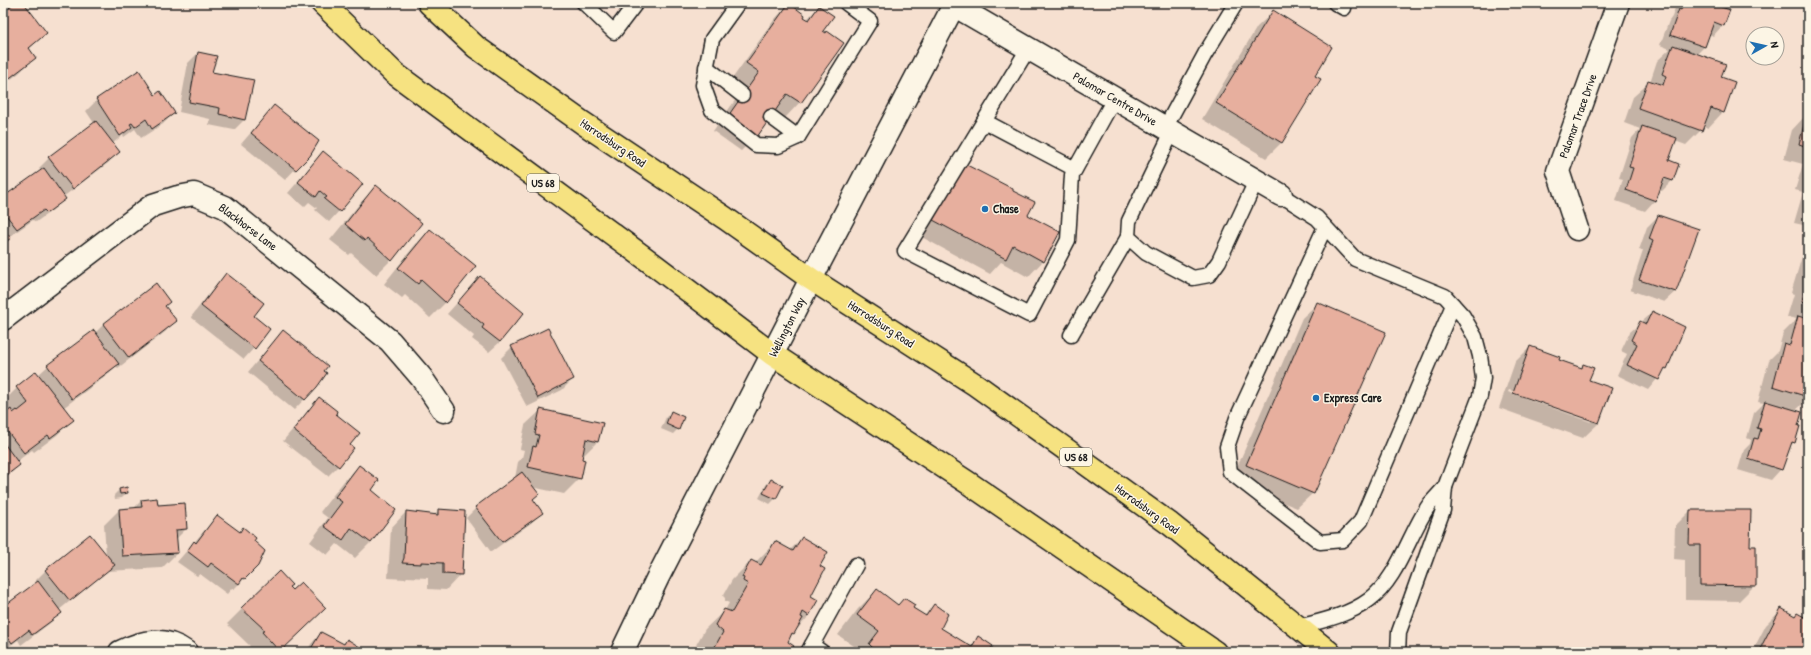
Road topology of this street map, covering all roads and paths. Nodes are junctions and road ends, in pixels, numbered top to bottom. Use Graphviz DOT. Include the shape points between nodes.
graph roads {
  1 [pos="322,3"];
  2 [pos="429,3"];
  3 [pos="584,3"];
  4 [pos="636,3"];
  5 [pos="738,3"];
  6 [pos="846,3"];
  7 [pos="1236,3"];
  8 [pos="1618,3"];
  9 [pos="953,4"];
  10 [pos="1028,49"];
  11 [pos="706,67"];
  12 [pos="742,95"];
  13 [pos="1114,99"];
  14 [pos="771,117"];
  15 [pos="984,121"];
  16 [pos="1168,130"];
  17 [pos="798,137"];
  18 [pos="1074,172"];
  19 [pos="1256,181"];
  20 [pos="1281,195"];
  21 [pos="1325,227"];
  22 [pos="1577,229"];
  23 [pos="1128,237"];
  24 [pos="811,279"];
  25 [pos="1453,305"];
  26 [pos="3,319"];
  27 [pos="1071,335"];
  28 [pos="772,354"];
  29 [pos="444,412"];
  30 [pos="1445,487"];
  31 [pos="856,565"];
  32 [pos="1298,627"];
  33 [pos="814,650"];
  34 [pos="120,652"];
  35 [pos="186,652"];
  36 [pos="622,652"];
  37 [pos="1215,652"];
  38 [pos="1329,652"];
  39 [pos="1398,652"];
  1 -- 28 [label="main road, US 68" via="394,73"];
  2 -- 24 [label="main road, Harrodsburg Road / US 68" via="476,47"];
  3 -- 4 [label="lane" via="614,32"];
  5 -- 11 [label="lane" via="712,39"];
  6 -- 17 [label="lane" via="870,21"];
  7 -- 16 [label="lane" via="1205,54"];
  8 -- 22 [label="street, Palomar Trace Drive" via="1558,171"];
  9 -- 10 [label="street, Palomar Centre Drive"];
  9 -- 24 [label="street, Wellington Way"];
  10 -- 13 [label="street, Palomar Centre Drive"];
  10 -- 15 [label="lane"];
  11 -- 12 [label="lane"];
  11 -- 17 [label="lane" via="704,85 712,110 756,145 778,146"];
  13 -- 16 [label="street, Palomar Centre Drive"];
  13 -- 18 [label="lane"];
  14 -- 17 [label="lane"];
  15 -- 18 [label="lane"];
  15 -- 18 [label="lane" via="905,251 1029,315 1068,240"];
  16 -- 19 [label="street, Palomar Centre Drive"];
  16 -- 23 [label="lane" via="1129,221"];
  19 -- 20 [label="street, Palomar Centre Drive"];
  19 -- 23 [label="lane" via="1219,261 1209,275 1193,278 1146,253"];
  20 -- 21 [label="lane" via="1317,218"];
  21 -- 25 [label="lane" via="1355,259 1444,296"];
  21 -- 25 [label="lane" via="1237,418 1227,447 1230,472 1320,542 1343,540 1361,521"];
  23 -- 27 [label="lane"];
  24 -- 28 [label="street, Wellington Way"];
  24 -- 32 [label="main road, Harrodsburg Road / US 68" via="989,395 1170,524"];
  25 -- 30 [label="lane" via="1475,337 1483,378 1480,396"];
  26 -- 29 [label="street, Blackhorse Lane" via="152,206 194,194 225,207 390,341 421,377"];
  28 -- 36 [label="street, Wellington Way"];
  28 -- 37 [label="main road, US 68" via="970,484"];
  30 -- 32 [label="lane" via="1429,505 1386,583 1369,600 1330,619"];
  30 -- 39 [label="lane" via="1443,510 1399,632"];
  31 -- 33 [label="lane"];
  32 -- 38 [label="main road, Harrodsburg Road / US 68"];
  34 -- 35 [label="street" via="151,641 164,641"];
}
